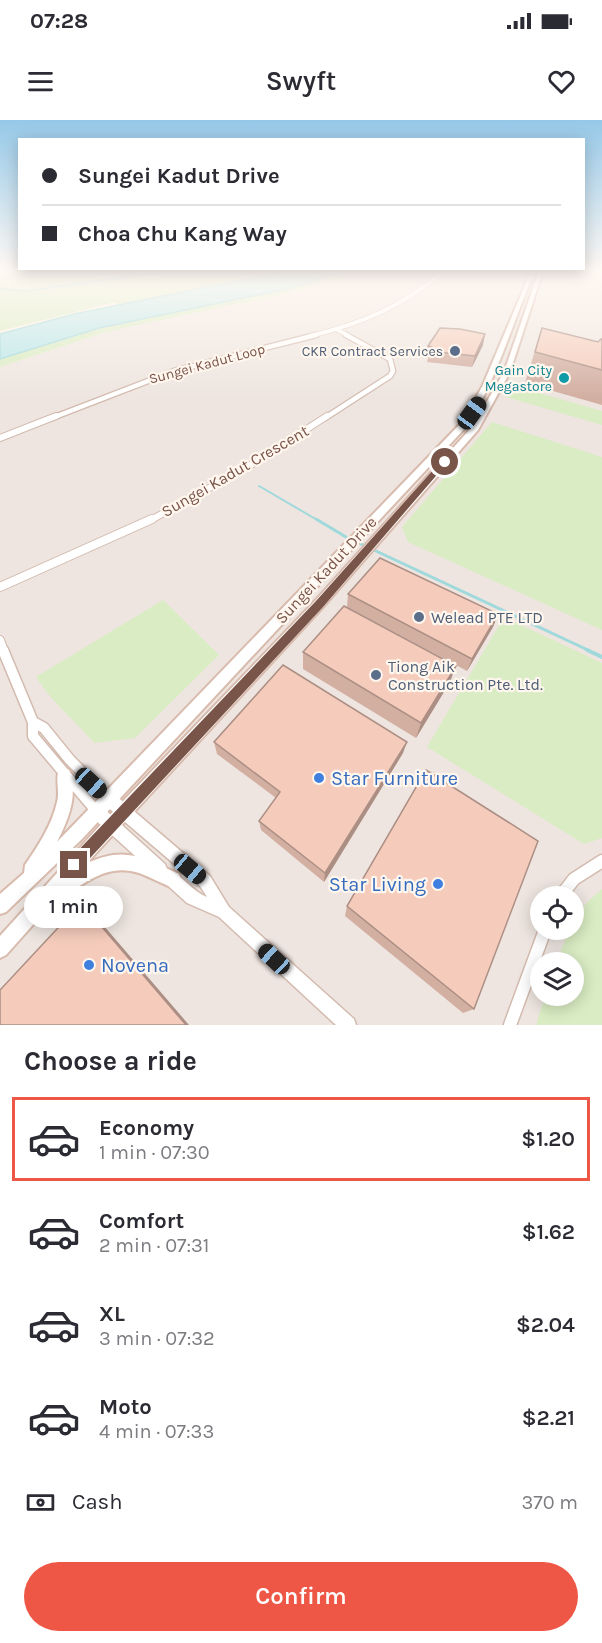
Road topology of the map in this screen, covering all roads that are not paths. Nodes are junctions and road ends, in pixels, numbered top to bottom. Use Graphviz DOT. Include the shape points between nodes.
graph roads {
  1 [pos="380,313"];
  2 [pos="517,313"];
  3 [pos="527,313"];
  4 [pos="336,329"];
  5 [pos="0,438"];
  6 [pos="0,587"];
  7 [pos="0,640"];
  8 [pos="252,678"];
  9 [pos="219,683"];
  10 [pos="33,722"];
  11 [pos="64,775"];
  12 [pos="109,799"];
  13 [pos="97,812"];
  14 [pos="123,812"];
  15 [pos="110,825"];
  16 [pos="602,861"];
  17 [pos="173,880"];
  18 [pos="25,881"];
  19 [pos="569,886"];
  20 [pos="48,897"];
  21 [pos="0,906"];
  22 [pos="224,912"];
  23 [pos="541,940"];
  24 [pos="0,949"];
  25 [pos="348,1025"];
  26 [pos="510,1025"];
  1 -- 4 [label="street, Sungei Kadut Loop"];
  2 -- 9 [label="main road, Sungei Kadut Drive" via="496,370 464,424"];
  3 -- 8 [label="main road, Sungei Kadut Drive" via="507,372 476,428"];
  4 -- 5 [label="street, Sungei Kadut Loop" via="174,371"];
  4 -- 6 [label="street, Sungei Kadut Crescent" via="390,359 390,376 251,465 162,515"];
  7 -- 10 [label="street"];
  8 -- 9 [label="main road" via="238,686"];
  8 -- 14 [label="main road, Sungei Kadut Drive"];
  9 -- 12 [label="main road, Sungei Kadut Drive"];
  10 -- 11 [label="street" via="33,736"];
  10 -- 12 [label="street" via="44,728"];
  11 -- 13 [label="street"];
  11 -- 18 [label="main road" via="66,794 53,833"];
  12 -- 13 [label="main road, Sungei Kadut Drive"];
  12 -- 14 [label="street"];
  13 -- 15 [label="street"];
  13 -- 18 [label="main road, Sungei Kadut Drive"];
  14 -- 15 [label="main road, Sungei Kadut Drive"];
  14 -- 22 [label="street" via="205,881"];
  15 -- 17 [label="street"];
  15 -- 20 [label="main road, Sungei Kadut Drive"];
  16 -- 19 [label="street"];
  17 -- 20 [label="main road" via="139,863 122,860 91,869"];
  17 -- 22 [label="street" via="192,898"];
  18 -- 21 [label="main road"];
  20 -- 24 [label="main road"];
  22 -- 25 [label="street"];
  23 -- 26 [label="street"];
}
